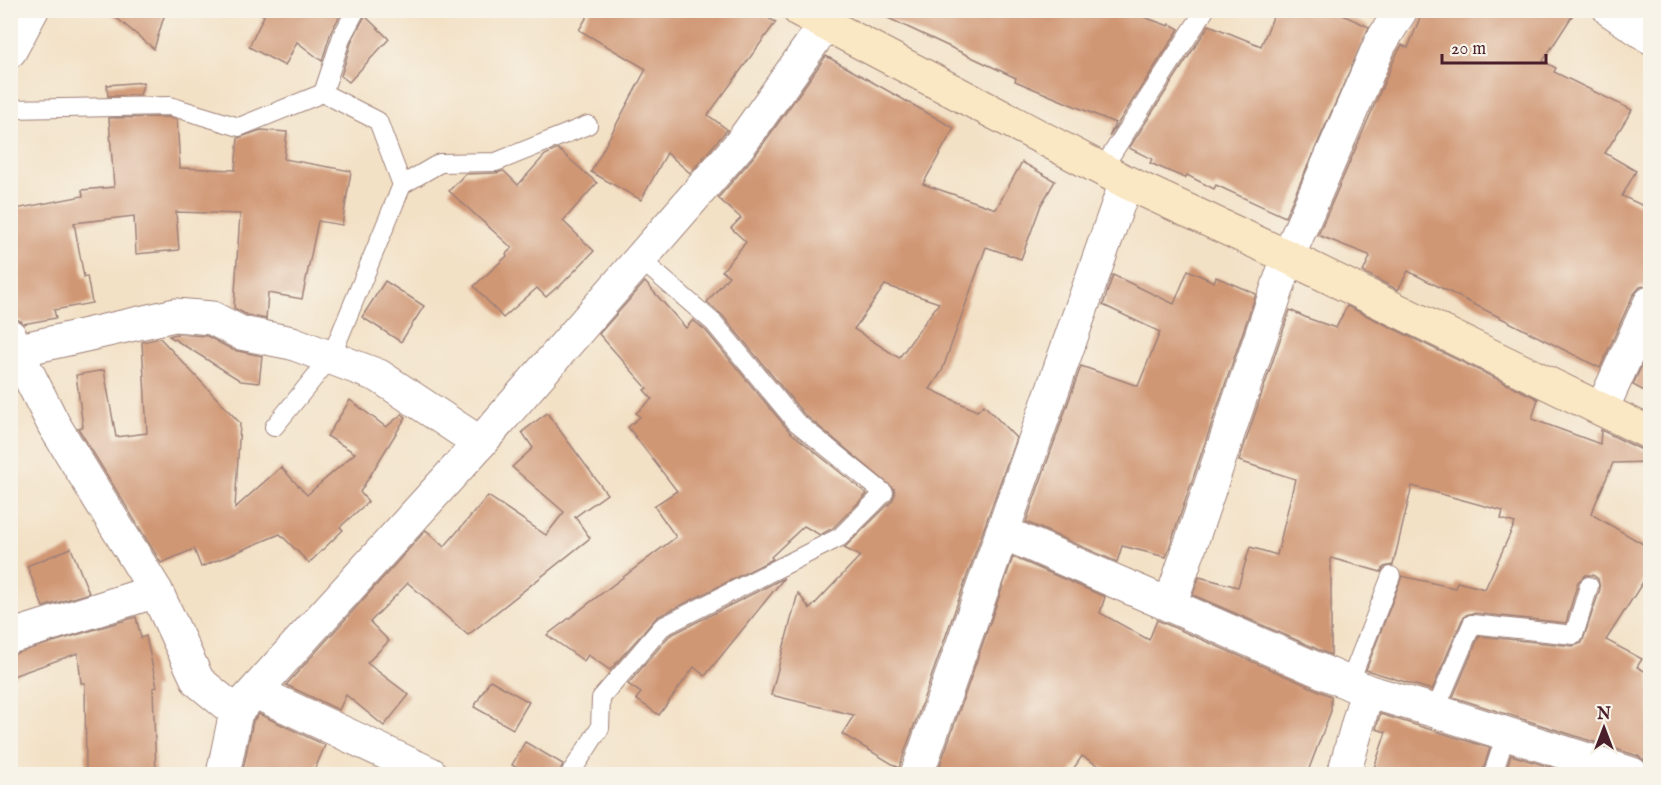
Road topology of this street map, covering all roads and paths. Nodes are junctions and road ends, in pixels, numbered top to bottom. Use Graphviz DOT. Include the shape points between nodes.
graph roads {
  1 [pos="32,10"];
  2 [pos="356,10"];
  3 [pos="1206,10"];
  4 [pos="1401,10"];
  5 [pos="1610,10"];
  6 [pos="806,14"];
  7 [pos="1650,37"];
  8 [pos="10,51"];
  9 [pos="322,93"];
  10 [pos="10,109"];
  11 [pos="588,125"];
  12 [pos="1114,176"];
  13 [pos="402,185"];
  14 [pos="1288,257"];
  15 [pos="640,259"];
  16 [pos="1650,303"];
  17 [pos="12,346"];
  18 [pos="331,357"];
  19 [pos="1602,409"];
  20 [pos="274,427"];
  21 [pos="1650,433"];
  22 [pos="480,442"];
  23 [pos="1002,532"];
  24 [pos="1391,576"];
  25 [pos="1589,586"];
  26 [pos="156,591"];
  27 [pos="1170,605"];
  28 [pos="10,637"];
  29 [pos="1358,688"];
  30 [pos="246,702"];
  31 [pos="1435,711"];
  32 [pos="1506,734"];
  33 [pos="223,774"];
  34 [pos="431,774"];
  35 [pos="570,774"];
  36 [pos="917,774"];
  37 [pos="1344,774"];
  38 [pos="1492,774"];
  39 [pos="1632,774"];
  1 -- 8 [label="street"];
  2 -- 9 [label="lane" via="342,36"];
  3 -- 12 [label="lane"];
  4 -- 14 [label="street" via="1380,44"];
  5 -- 7 [label="street"];
  6 -- 12 [label="street"];
  6 -- 15 [label="street" via="741,143"];
  9 -- 10 [label="lane" via="238,127 170,106"];
  9 -- 13 [label="lane" via="378,121"];
  11 -- 13 [label="lane" via="496,162 440,163"];
  12 -- 14 [label="street"];
  12 -- 23 [label="street"];
  13 -- 18 [label="lane"];
  14 -- 19 [label="street"];
  14 -- 27 [label="street"];
  15 -- 22 [label="street"];
  15 -- 35 [label="lane" via="714,323 796,422 884,493 840,537 662,627 601,698 600,728"];
  16 -- 19 [label="street"];
  17 -- 18 [label="street" via="175,315 212,318 242,333 292,343"];
  17 -- 26 [label="street" via="54,425"];
  18 -- 20 [label="lane"];
  18 -- 22 [label="street" via="379,376"];
  19 -- 21 [label="street"];
  22 -- 30 [label="street"];
  23 -- 27 [label="street"];
  23 -- 36 [label="street"];
  24 -- 29 [label="lane"];
  25 -- 31 [label="lane" via="1574,635 1472,624"];
  26 -- 28 [label="street"];
  26 -- 30 [label="street" via="198,681"];
  27 -- 29 [label="street"];
  29 -- 31 [label="street"];
  29 -- 37 [label="street"];
  30 -- 33 [label="street"];
  30 -- 34 [label="street"];
  31 -- 32 [label="street"];
  32 -- 38 [label="lane"];
  32 -- 39 [label="street"];
}
